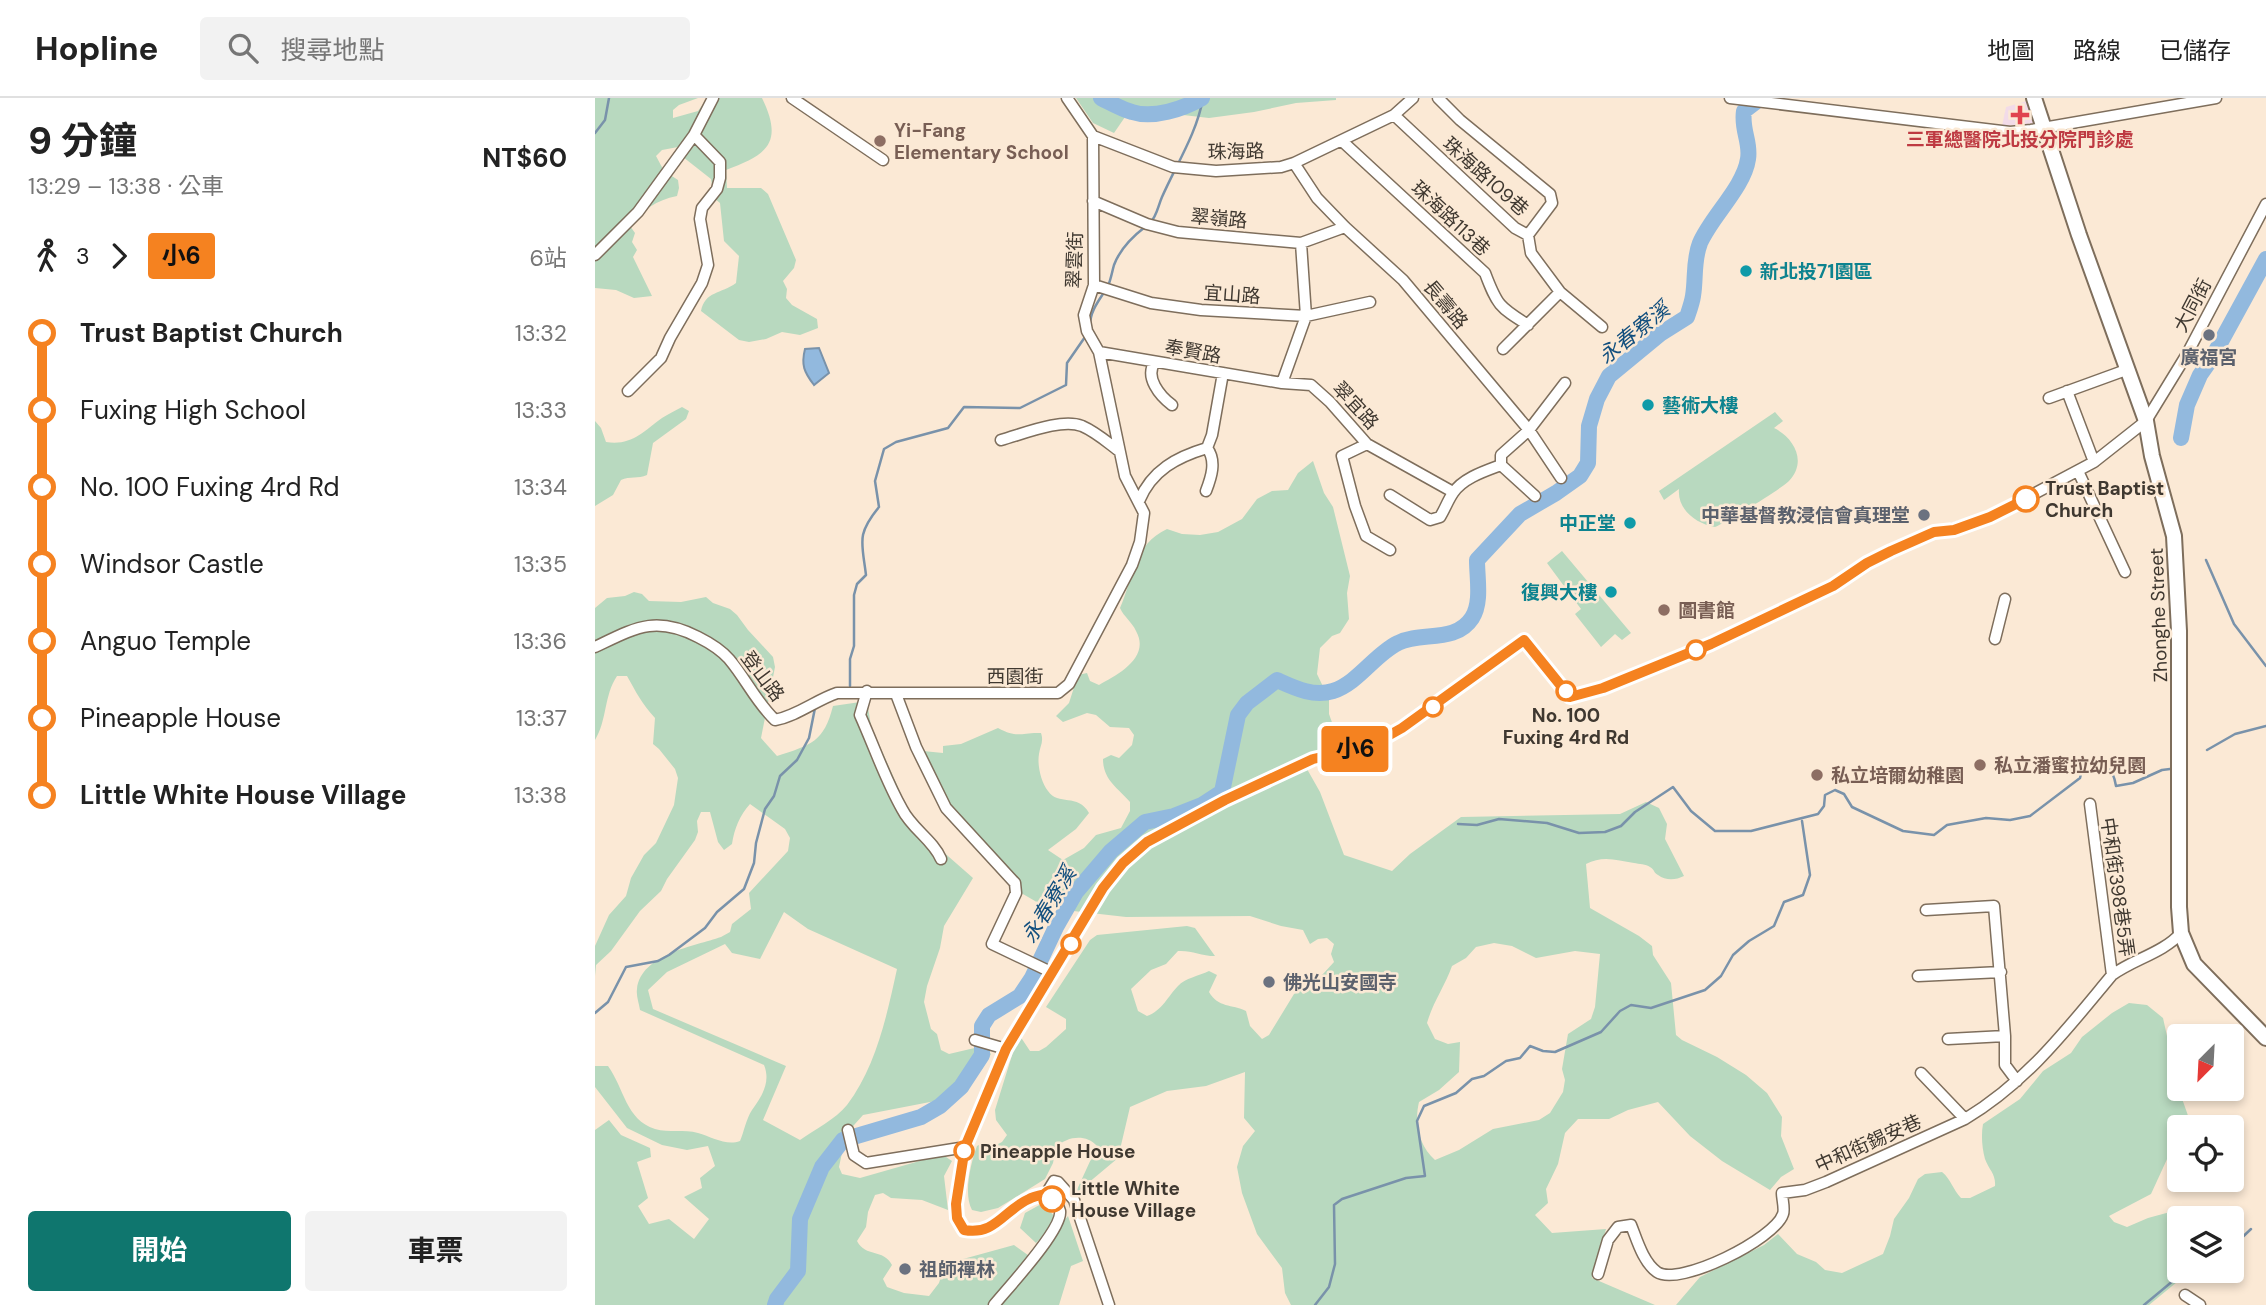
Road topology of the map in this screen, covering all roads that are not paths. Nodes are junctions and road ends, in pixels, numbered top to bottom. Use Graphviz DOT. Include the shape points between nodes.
graph roads {
  1 [pos="713,98"];
  2 [pos="792,98"];
  3 [pos="1066,98"];
  4 [pos="1413,98"];
  5 [pos="1438,98"];
  6 [pos="1730,98"];
  7 [pos="2033,98"];
  8 [pos="2215,98"];
  9 [pos="1394,115"];
  10 [pos="2044,128"];
  11 [pos="694,135"];
  12 [pos="1093,136"];
  13 [pos="1342,141"];
  14 [pos="883,160"];
  15 [pos="1294,163"];
  16 [pos="1093,201"];
  17 [pos="2266,204"];
  18 [pos="1345,227"];
  19 [pos="1528,235"];
  20 [pos="1301,243"];
  21 [pos="595,255"];
  22 [pos="1094,285"];
  23 [pos="1560,292"];
  24 [pos="1370,302"];
  25 [pos="1306,316"];
  26 [pos="1528,325"];
  27 [pos="1602,327"];
  28 [pos="1503,349"];
  29 [pos="1099,352"];
  30 [pos="1155,362"];
  31 [pos="2126,370"];
  32 [pos="1223,373"];
  33 [pos="1282,383"];
  34 [pos="1565,383"];
  35 [pos="628,391"];
  36 [pos="2067,391"];
  37 [pos="2049,398"];
  38 [pos="1172,405"];
  39 [pos="2146,421"];
  40 [pos="1529,430"];
  41 [pos="1001,440"];
  42 [pos="1367,444"];
  43 [pos="1207,448"];
  44 [pos="1119,451"];
  45 [pos="2094,462"];
  46 [pos="1501,465"];
  47 [pos="2078,471"];
  48 [pos="1561,478"];
  49 [pos="1206,491"];
  50 [pos="1453,492"];
  51 [pos="1390,495"];
  52 [pos="1535,496"];
  53 [pos="1139,500"];
  54 [pos="1390,550"];
  55 [pos="2125,572"];
  56 [pos="2005,599"];
  57 [pos="1995,639"];
  58 [pos="595,647"];
  59 [pos="867,691"];
  60 [pos="896,694"];
  61 [pos="2089,804"];
  62 [pos="941,859"];
  63 [pos="1926,910"];
  64 [pos="2181,933"];
  65 [pos="2001,972"];
  66 [pos="1053,973"];
  67 [pos="2112,975"];
  68 [pos="1918,976"];
  69 [pos="2005,1036"];
  70 [pos="2266,1038"];
  71 [pos="1948,1039"];
  72 [pos="975,1040"];
  73 [pos="1006,1049"];
  74 [pos="1921,1073"];
  75 [pos="2017,1081"];
  76 [pos="1965,1119"];
  77 [pos="849,1130"];
  78 [pos="965,1147"];
  79 [pos="1046,1194"];
  80 [pos="1598,1274"];
  81 [pos="2185,1295"];
  82 [pos="994,1305"];
  83 [pos="1108,1305"];
  84 [pos="2200,1305"];
  1 -- 11 [label="street"];
  2 -- 14 [label="street"];
  3 -- 12 [label="street"];
  4 -- 9 [label="street, 珠海路"];
  5 -- 19 [label="street" via="1550,194 1552,203"];
  6 -- 10 [label="street" via="2010,132"];
  7 -- 10 [label="street, Zhonghe Street"];
  8 -- 10 [label="street"];
  9 -- 13 [label="street, 珠海路"];
  9 -- 19 [label="street, 珠海路109巷"];
  10 -- 31 [label="street, Zhonghe Street"];
  11 -- 21 [label="street" via="638,212"];
  11 -- 35 [label="street" via="720,162 717,189 702,208 700,219 708,265 661,358"];
  12 -- 15 [label="street, 珠海路" via="1173,167 1216,171"];
  12 -- 16 [label="street, 翠雲街"];
  13 -- 15 [label="street, 珠海路"];
  13 -- 26 [label="street, 珠海路113巷" via="1485,273 1495,300"];
  15 -- 18 [label="street, 長壽路" via="1317,198"];
  16 -- 20 [label="street, 翠嶺路" via="1147,225 1178,232"];
  16 -- 22 [label="street, 翠雲街"];
  17 -- 39 [label="street, 大同街"];
  18 -- 20 [label="street, 翠嶺路"];
  18 -- 40 [label="street, 長壽路" via="1403,280"];
  19 -- 23 [label="street, 珠海路109巷" via="1531,253"];
  20 -- 25 [label="street"];
  22 -- 25 [label="street, 宜山路" via="1151,303"];
  22 -- 29 [label="street, 翠雲街" via="1084,315"];
  23 -- 26 [label="street"];
  23 -- 27 [label="street, 珠海路109巷"];
  24 -- 25 [label="street, 宜山路"];
  25 -- 33 [label="street"];
  26 -- 28 [label="street"];
  29 -- 30 [label="street, 奉賢路"];
  29 -- 44 [label="street, 翠雲街"];
  30 -- 32 [label="street, 奉賢路"];
  30 -- 38 [label="street" via="1151,377"];
  31 -- 36 [label="street"];
  31 -- 39 [label="street, Zhonghe Street"];
  32 -- 33 [label="street, 奉賢路"];
  32 -- 43 [label="street"];
  33 -- 42 [label="street, 翠宜路" via="1311,385"];
  34 -- 40 [label="street"];
  36 -- 37 [label="street"];
  36 -- 45 [label="street"];
  39 -- 45 [label="street"];
  39 -- 64 [label="street, Zhonghe Street" via="2176,551"];
  40 -- 46 [label="street" via="1501,455"];
  40 -- 48 [label="street, 長壽路"];
  41 -- 44 [label="street" via="1075,424"];
  42 -- 50 [label="street, 翠宜路"];
  42 -- 54 [label="street" via="1342,456 1366,536"];
  43 -- 49 [label="street" via="1213,463"];
  43 -- 53 [label="street" via="1179,457 1154,475"];
  44 -- 53 [label="street, 翠雲街" via="1125,476"];
  45 -- 47 [label="street"];
  46 -- 50 [label="street"];
  46 -- 52 [label="street"];
  47 -- 55 [label="street"];
  47 -- 66 [label="street" via="1990,517 1901,546 1796,604 1603,688 1570,697 1524,640 1370,746 1313,759 1147,842 1103,888"];
  50 -- 51 [label="street" via="1440,517 1430,520"];
  53 -- 60 [label="street, 西園街" via="1144,513 1132,565 1069,684 1058,694"];
  56 -- 57 [label="street"];
  58 -- 59 [label="street, 登山路" via="635,628 655,624 677,627 726,656 775,720 837,693"];
  59 -- 60 [label="street, 西園街"];
  59 -- 62 [label="street" via="860,715 891,786 902,810 936,847"];
  60 -- 66 [label="street" via="946,808 1016,888 992,944"];
  61 -- 67 [label="street, 中和街398巷5弄"];
  63 -- 65 [label="street" via="1994,906"];
  64 -- 67 [label="street, 中和街錫安巷" via="2172,943"];
  64 -- 70 [label="street, Zhonghe Street" via="2194,964"];
  65 -- 68 [label="street"];
  65 -- 69 [label="street"];
  66 -- 73 [label="street"];
  67 -- 75 [label="street, 中和街錫安巷" via="2041,1060"];
  69 -- 71 [label="street"];
  69 -- 75 [label="street" via="2005,1065"];
  72 -- 73 [label="street"];
  73 -- 78 [label="street"];
  74 -- 76 [label="street"];
  75 -- 76 [label="street, 中和街錫安巷"];
  76 -- 80 [label="street, 中和街錫安巷" via="1826,1182 1782,1193 1783,1214 1771,1232 1699,1269 1675,1276 1654,1271 1640,1250 1632,1225 1618,1227 1608,1240"];
  77 -- 78 [label="street" via="853,1152 860,1160 876,1163"];
  78 -- 79 [label="street" via="956,1204 964,1230 988,1228 1028,1199"];
  79 -- 82 [label="street" via="1060,1210 1056,1229"];
  79 -- 83 [label="street" via="1053,1181 1058,1182 1073,1200"];
  81 -- 84 [label="street"];
}
